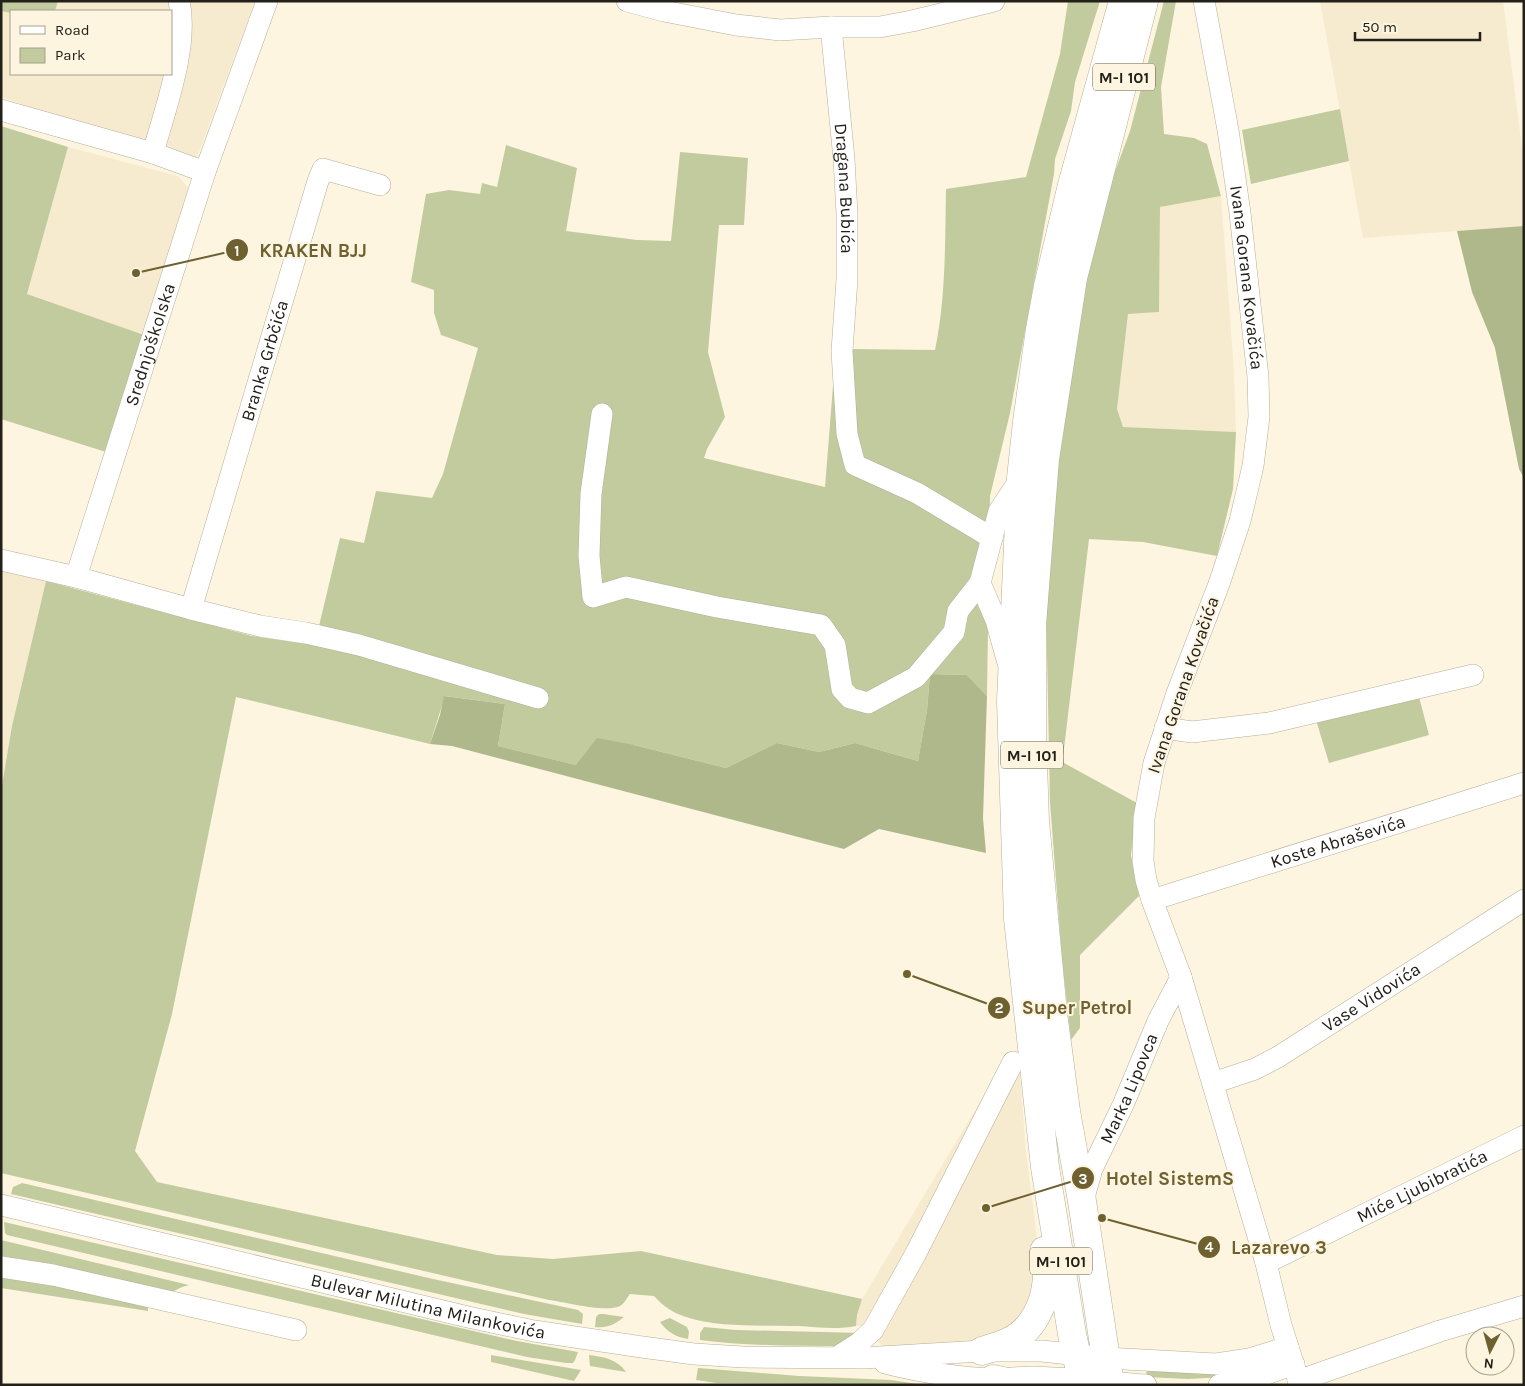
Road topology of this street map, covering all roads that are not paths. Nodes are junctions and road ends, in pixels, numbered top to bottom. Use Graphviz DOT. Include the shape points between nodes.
graph roads {
  1 [pos="179,1"];
  2 [pos="267,1"];
  3 [pos="627,1"];
  4 [pos="994,1"];
  5 [pos="1123,1"];
  6 [pos="1144,1"];
  7 [pos="1204,1"];
  8 [pos="831,27"];
  9 [pos="1,110"];
  10 [pos="153,153"];
  11 [pos="205,172"];
  12 [pos="380,185"];
  13 [pos="602,414"];
  14 [pos="1021,478"];
  15 [pos="992,538"];
  16 [pos="1,560"];
  17 [pos="76,577"];
  18 [pos="980,584"];
  19 [pos="191,609"];
  20 [pos="1012,676"];
  21 [pos="1474,676"];
  22 [pos="538,698"];
  23 [pos="1164,728"];
  24 [pos="1524,783"];
  25 [pos="1152,900"];
  26 [pos="1524,900"];
  27 [pos="1181,977"];
  28 [pos="1013,1062"];
  29 [pos="1212,1083"];
  30 [pos="1524,1136"];
  31 [pos="1045,1167"];
  32 [pos="1082,1201"];
  33 [pos="1,1205"];
  34 [pos="1266,1263"];
  35 [pos="1,1267"];
  36 [pos="1524,1306"];
  37 [pos="296,1330"];
  38 [pos="982,1351"];
  39 [pos="837,1357"];
  40 [pos="862,1358"];
  41 [pos="1295,1369"];
  42 [pos="1081,1373"];
  43 [pos="1108,1375"];
  44 [pos="993,1378"];
  45 [pos="1021,1385"];
  46 [pos="1146,1385"];
  47 [pos="1219,1385"];
  1 -- 10 [label="street" via="181,40"];
  2 -- 11 [label="street, Srednjoškolska"];
  3 -- 8 [label="street" via="758,28"];
  4 -- 8 [label="street" via="912,21 880,26"];
  5 -- 14 [label="main road, M-I 101" via="1048,286"];
  6 -- 32 [label="main road, M-I 101" via="1073,278 1045,459 1032,626 1035,821 1058,1048"];
  7 -- 23 [label="street, Ivana Gorana Kovačića" via="1240,212 1258,377 1259,417 1253,466 1240,521"];
  8 -- 15 [label="street, Dragana Bubića" via="847,223 842,351 846,434 855,465 917,493"];
  9 -- 10 [label="street"];
  10 -- 11 [label="street"];
  11 -- 17 [label="street, Srednjoškolska"];
  12 -- 19 [label="street, Branka Grbčića" via="323,170 318,181"];
  13 -- 18 [label="street" via="591,494 589,556 593,597 626,587 717,607 821,624 835,645 842,689 850,698 868,703 916,678 954,632 958,611"];
  14 -- 15 [label="street" via="1000,511"];
  14 -- 20 [label="main road, M-I 101"];
  15 -- 18 [label="street"];
  16 -- 17 [label="street"];
  17 -- 19 [label="street"];
  18 -- 20 [label="street" via="996,620"];
  19 -- 22 [label="street" via="359,645"];
  20 -- 31 [label="main road, M-I 101" via="1018,919"];
  21 -- 23 [label="street" via="1269,723 1192,732"];
  23 -- 25 [label="street, Ivana Gorana Kovačića" via="1154,763 1142,842 1146,880"];
  24 -- 25 [label="street, Koste Abraševića"];
  25 -- 27 [label="street, Ivana Gorana Kovačića"];
  26 -- 29 [label="street, Vase Vidovića" via="1278,1057 1255,1069"];
  27 -- 29 [label="street, Ivana Gorana Kovačića"];
  27 -- 32 [label="street, Marka Lipovca" via="1092,1170"];
  28 -- 39 [label="street" via="915,1255 873,1330"];
  29 -- 34 [label="street, Ivana Gorana Kovačića"];
  30 -- 34 [label="street, Miće Ljubibratića"];
  31 -- 38 [label="main road" via="1039,1202 1047,1276 1044,1299 1034,1320 1022,1333"];
  31 -- 42 [label="main road, M-I 101"];
  32 -- 43 [label="main road, M-I 101"];
  33 -- 39 [label="street, Bulevar Milutina Milankovića" via="534,1331 694,1354"];
  34 -- 41 [label="street, Ivana Gorana Kovačića"];
  35 -- 37 [label="street" via="62,1277"];
  36 -- 41 [label="street" via="1440,1332"];
  38 -- 40 [label="street, Bulevar Milutina Milankovića"];
  38 -- 42 [label="street, Bulevar Milutina Milankovića" via="1042,1351"];
  39 -- 40 [label="street, Bulevar Milutina Milankovića"];
  40 -- 44 [label="street, Bulevar Milutina Milankovića" via="924,1372"];
  41 -- 43 [label="street" via="1249,1359 1216,1364 1180,1363"];
  41 -- 47 [label="street"];
  42 -- 43 [label="street, Bulevar Milutina Milankovića"];
  42 -- 44 [label="street, Bulevar Milutina Milankovića"];
  43 -- 46 [label="street"];
  44 -- 45 [label="main road"];
}
